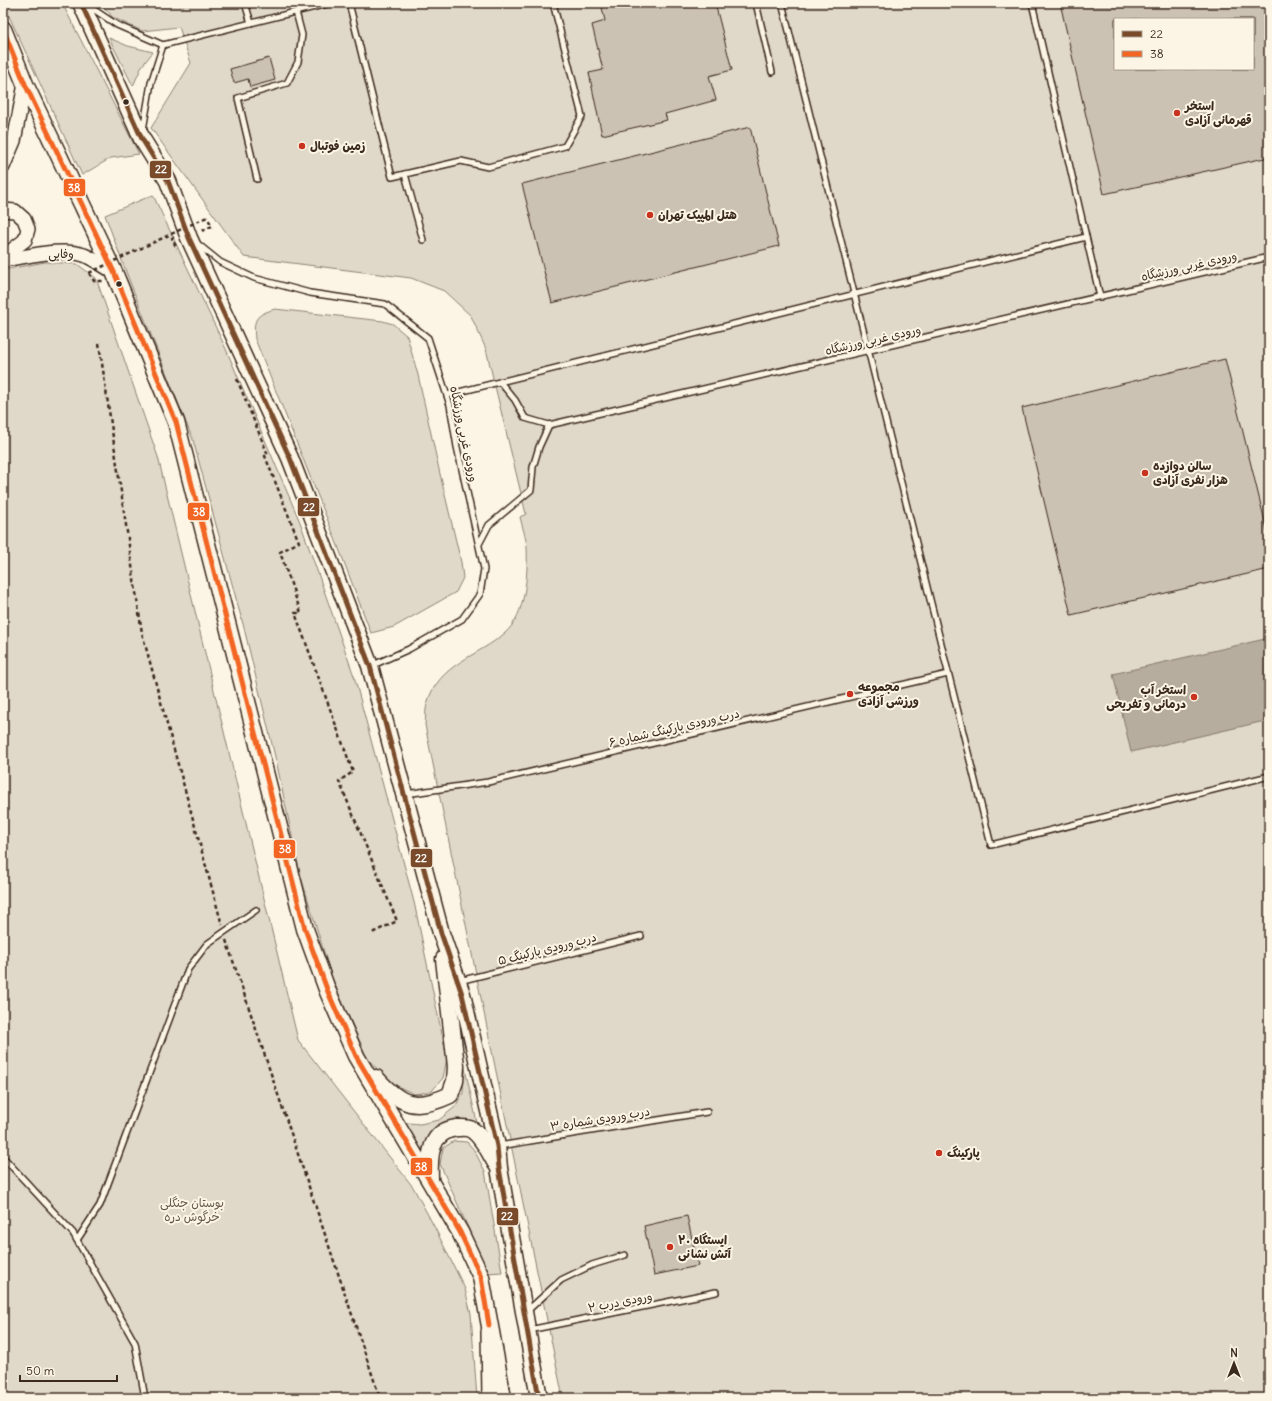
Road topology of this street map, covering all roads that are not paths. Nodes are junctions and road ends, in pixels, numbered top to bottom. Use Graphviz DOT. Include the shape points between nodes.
graph roads {
  1 [pos="82,3"];
  2 [pos="246,3"];
  3 [pos="331,3"];
  4 [pos="349,3"];
  5 [pos="553,3"];
  6 [pos="756,3"];
  7 [pos="782,3"];
  8 [pos="1032,3"];
  9 [pos="296,12"];
  10 [pos="251,23"];
  11 [pos="3,29"];
  12 [pos="163,45"];
  13 [pos="772,72"];
  14 [pos="25,84"];
  15 [pos="142,139"];
  16 [pos="3,168"];
  17 [pos="405,174"];
  18 [pos="257,179"];
  19 [pos="3,210"];
  20 [pos="188,234"];
  21 [pos="1086,237"];
  22 [pos="423,240"];
  23 [pos="1269,258"];
  24 [pos="3,259"];
  25 [pos="114,272"];
  26 [pos="855,294"];
  27 [pos="1100,297"];
  28 [pos="869,352"];
  29 [pos="500,382"];
  30 [pos="447,395"];
  31 [pos="549,425"];
  32 [pos="479,544"];
  33 [pos="370,666"];
  34 [pos="948,674"];
  35 [pos="1269,776"];
  36 [pos="404,794"];
  37 [pos="256,910"];
  38 [pos="441,933"];
  39 [pos="641,936"];
  40 [pos="458,981"];
  41 [pos="356,1056"];
  42 [pos="707,1112"];
  43 [pos="497,1146"];
  44 [pos="3,1157"];
  45 [pos="499,1168"];
  46 [pos="430,1180"];
  47 [pos="77,1240"];
  48 [pos="625,1255"];
  49 [pos="716,1292"];
  50 [pos="524,1314"];
  51 [pos="527,1331"];
  52 [pos="490,1332"];
  53 [pos="145,1398"];
  54 [pos="491,1398"];
  55 [pos="503,1398"];
  56 [pos="539,1398"];
  1 -- 12 [label="lane" via="117,24"];
  1 -- 15 [label="main road"];
  2 -- 10 [label="lane"];
  3 -- 9 [label="lane"];
  4 -- 17 [label="lane" via="392,177"];
  5 -- 17 [label="lane" via="582,116 565,146 488,167 461,161"];
  6 -- 13 [label="lane"];
  7 -- 26 [label="lane"];
  8 -- 21 [label="lane"];
  9 -- 10 [label="lane"];
  9 -- 18 [label="lane" via="302,35 298,62 287,83 238,98"];
  10 -- 12 [label="lane"];
  11 -- 14 [label="main road"];
  12 -- 15 [label="lane" via="151,83"];
  14 -- 16 [label="street" via="14,141"];
  14 -- 25 [label="main road"];
  15 -- 20 [label="main road" via="168,181"];
  17 -- 22 [label="lane"];
  19 -- 24 [label="street" via="15,211 24,219 28,229 25,240"];
  20 -- 30 [label="lane, ورودی غربی ورزشگاه" via="220,262 254,278 310,293 385,304 428,338"];
  20 -- 33 [label="main road" via="290,458"];
  21 -- 26 [label="lane"];
  21 -- 27 [label="lane"];
  23 -- 27 [label="lane, ورودی غربی ورزشگاه"];
  24 -- 25 [label="street, وفایی" via="69,252 84,256"];
  25 -- 41 [label="main road" via="176,422 305,929 328,992"];
  26 -- 28 [label="lane"];
  26 -- 29 [label="lane"];
  27 -- 28 [label="lane, ورودی غربی ورزشگاه"];
  28 -- 31 [label="lane, ورودی غربی ورزشگاه"];
  28 -- 34 [label="lane"];
  29 -- 30 [label="lane"];
  29 -- 31 [label="lane, ورودی غربی ورزشگاه" via="515,400 525,418"];
  30 -- 32 [label="lane, ورودی غربی ورزشگاه"];
  31 -- 32 [label="lane" via="533,467 531,490 489,525"];
  32 -- 33 [label="lane, ورودی غربی ورزشگاه" via="484,569 480,594 462,620 409,649"];
  33 -- 36 [label="main road"];
  34 -- 35 [label="lane" via="991,845"];
  34 -- 36 [label="lane, درب ورودی پارکینگ شماره ۶" via="488,782"];
  36 -- 38 [label="main road"];
  37 -- 47 [label="lane" via="207,944 188,969 100,1205"];
  38 -- 40 [label="main road"];
  38 -- 41 [label="main road" via="456,1066 455,1081 450,1095 437,1101 416,1104 400,1100 384,1087"];
  39 -- 40 [label="lane, درب ورودی پارکینگ ۵"];
  40 -- 43 [label="main road"];
  41 -- 46 [label="main road"];
  42 -- 43 [label="lane, درب ورودی شماره ۳"];
  43 -- 45 [label="main road"];
  44 -- 47 [label="lane"];
  45 -- 46 [label="main road" via="478,1135 470,1129 451,1129 434,1141 430,1153"];
  45 -- 50 [label="main road"];
  46 -- 52 [label="main road" via="460,1232 481,1277"];
  47 -- 53 [label="lane" via="135,1343"];
  48 -- 50 [label="lane" via="592,1265 561,1280"];
  49 -- 51 [label="lane, ورودی درب ۲"];
  50 -- 51 [label="main road"];
  51 -- 56 [label="main road"];
  52 -- 54 [label="highway"];
  52 -- 55 [label="main road"];
}
